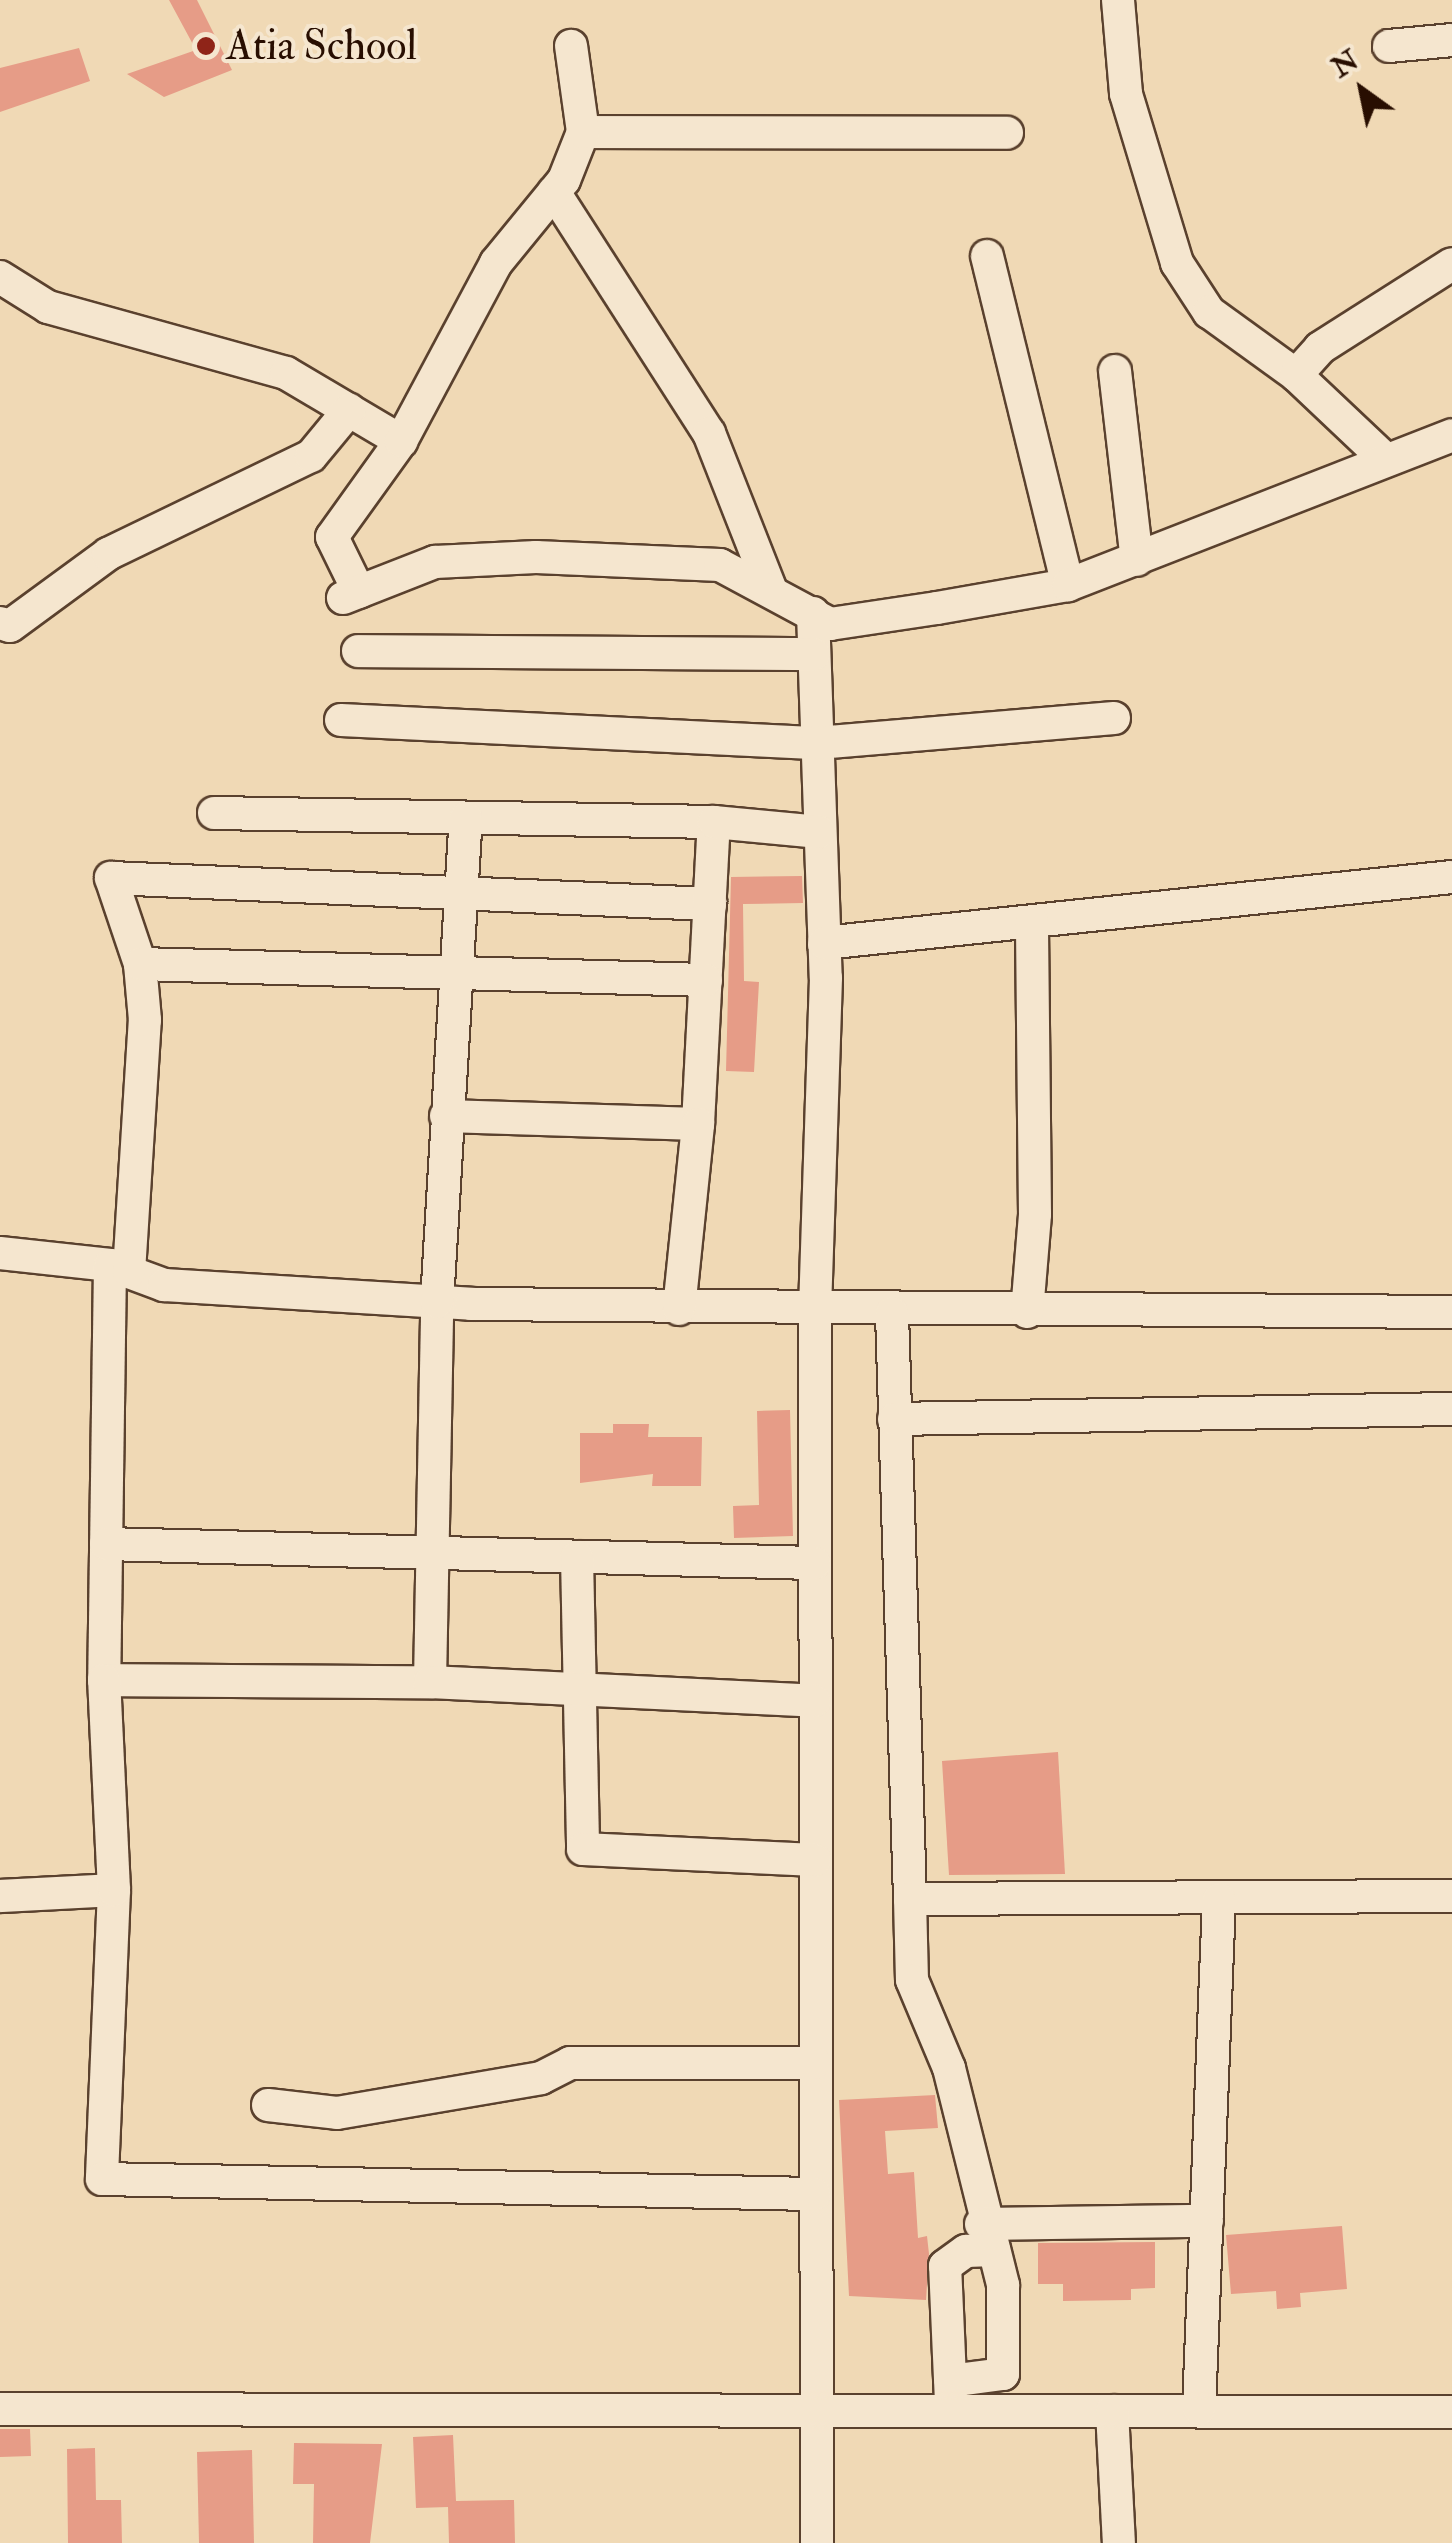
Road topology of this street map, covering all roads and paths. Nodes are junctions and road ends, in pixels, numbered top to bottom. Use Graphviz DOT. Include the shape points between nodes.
graph roads {
  1 [pos="1118,0"];
  2 [pos="1452,40"];
  3 [pos="571,46"];
  4 [pos="1388,46"];
  5 [pos="583,132"];
  6 [pos="1007,132"];
  7 [pos="554,192"];
  8 [pos="987,256"];
  9 [pos="1452,264"];
  10 [pos="0,277"];
  11 [pos="1116,371"];
  12 [pos="1296,375"];
  13 [pos="350,410"];
  14 [pos="1452,435"];
  15 [pos="401,441"];
  16 [pos="1386,460"];
  17 [pos="1137,560"];
  18 [pos="1068,585"];
  19 [pos="770,588"];
  20 [pos="812,613"];
  21 [pos="0,623"];
  22 [pos="358,651"];
  23 [pos="814,654"];
  24 [pos="1114,718"];
  25 [pos="342,720"];
  26 [pos="816,743"];
  27 [pos="214,813"];
  28 [pos="466,818"];
  29 [pos="714,822"];
  30 [pos="820,832"];
  31 [pos="1452,877"];
  32 [pos="460,893"];
  33 [pos="710,904"];
  34 [pos="1032,922"];
  35 [pos="824,943"];
  36 [pos="140,964"];
  37 [pos="453,974"];
  38 [pos="706,980"];
  39 [pos="446,1116"];
  40 [pos="698,1124"];
  41 [pos="0,1253"];
  42 [pos="119,1269"];
  43 [pos="437,1302"];
  44 [pos="679,1310"];
  45 [pos="892,1312"];
  46 [pos="1027,1312"];
  47 [pos="1452,1312"];
  48 [pos="815,1313"];
  49 [pos="1452,1409"];
  50 [pos="894,1419"];
  51 [pos="106,1544"];
  52 [pos="432,1553"];
  53 [pos="577,1557"];
  54 [pos="815,1563"];
  55 [pos="104,1680"];
  56 [pos="430,1682"];
  57 [pos="580,1690"];
  58 [pos="815,1701"];
  59 [pos="815,1860"];
  60 [pos="114,1890"];
  61 [pos="0,1896"];
  62 [pos="1452,1896"];
  63 [pos="910,1899"];
  64 [pos="1219,1899"];
  65 [pos="815,2064"];
  66 [pos="268,2105"];
  67 [pos="815,2194"];
  68 [pos="1206,2221"];
  69 [pos="988,2237"];
  70 [pos="950,2381"];
  71 [pos="0,2408"];
  72 [pos="1200,2409"];
  73 [pos="1112,2411"];
  74 [pos="1452,2412"];
  75 [pos="951,2414"];
  76 [pos="814,2416"];
  77 [pos="817,2543"];
  78 [pos="1119,2543"];
  1 -- 12 [label="street" via="1126,94 1177,263 1209,312"];
  2 -- 4 [label="street"];
  3 -- 5 [label="street"];
  5 -- 6 [label="street"];
  5 -- 7 [label="street"];
  7 -- 15 [label="street" via="496,264"];
  7 -- 19 [label="street" via="708,433"];
  8 -- 18 [label="street"];
  9 -- 12 [label="street" via="1320,348"];
  10 -- 13 [label="street" via="48,307 286,372"];
  11 -- 17 [label="street"];
  12 -- 16 [label="street"];
  13 -- 15 [label="street"];
  13 -- 21 [label="street" via="311,456 108,554 10,626"];
  14 -- 16 [label="street"];
  15 -- 19 [label="street" via="332,538 351,595 435,562 536,557 720,564"];
  16 -- 17 [label="street"];
  17 -- 18 [label="street"];
  18 -- 20 [label="street" via="830,624"];
  19 -- 20 [label="street"];
  20 -- 23 [label="street"];
  22 -- 23 [label="street"];
  23 -- 26 [label="street"];
  24 -- 26 [label="street"];
  25 -- 26 [label="street"];
  26 -- 30 [label="street"];
  27 -- 28 [label="street"];
  28 -- 29 [label="street"];
  28 -- 32 [label="street"];
  29 -- 30 [label="street"];
  29 -- 33 [label="street"];
  30 -- 35 [label="street"];
  31 -- 34 [label="street"];
  32 -- 33 [label="street"];
  32 -- 36 [label="street" via="112,878"];
  32 -- 37 [label="street"];
  33 -- 38 [label="street"];
  34 -- 35 [label="street"];
  34 -- 46 [label="street" via="1036,1214"];
  35 -- 48 [label="street"];
  36 -- 37 [label="street"];
  36 -- 42 [label="street" via="145,1020"];
  37 -- 38 [label="street"];
  37 -- 39 [label="street"];
  38 -- 40 [label="street"];
  39 -- 40 [label="street"];
  39 -- 43 [label="street"];
  40 -- 44 [label="street"];
  41 -- 42 [label="street"];
  42 -- 43 [label="street" via="164,1285"];
  42 -- 51 [label="street"];
  43 -- 44 [label="street"];
  43 -- 52 [label="street"];
  44 -- 48 [label="street"];
  45 -- 46 [label="street"];
  45 -- 48 [label="street"];
  45 -- 50 [label="street"];
  46 -- 47 [label="street"];
  48 -- 54 [label="street"];
  49 -- 50 [label="street"];
  50 -- 63 [label="street"];
  51 -- 52 [label="street"];
  51 -- 55 [label="street"];
  52 -- 53 [label="street"];
  52 -- 56 [label="street"];
  53 -- 54 [label="street"];
  53 -- 57 [label="street"];
  54 -- 58 [label="street"];
  55 -- 56 [label="street"];
  55 -- 60 [label="street"];
  56 -- 57 [label="street"];
  57 -- 58 [label="street"];
  57 -- 59 [label="street" via="583,1849"];
  58 -- 59 [label="street"];
  59 -- 65 [label="street"];
  60 -- 61 [label="street"];
  60 -- 67 [label="street" via="102,2179"];
  62 -- 64 [label="street"];
  63 -- 64 [label="street"];
  63 -- 69 [label="street" via="912,1980 958,2098"];
  64 -- 68 [label="street"];
  65 -- 66 [label="street" via="570,2063 541,2078 338,2113"];
  65 -- 67 [label="street"];
  67 -- 76 [label="street"];
  68 -- 69 [label="street"];
  68 -- 72 [label="street"];
  69 -- 70 [label="street" via="945,2266"];
  69 -- 70 [label="street" via="1006,2367 994,2378"];
  70 -- 75 [label="street"];
  71 -- 76 [label="street"];
  72 -- 73 [label="street"];
  72 -- 74 [label="street"];
  73 -- 75 [label="street"];
  73 -- 78 [label="street"];
  75 -- 76 [label="street"];
  76 -- 77 [label="street"];
}
